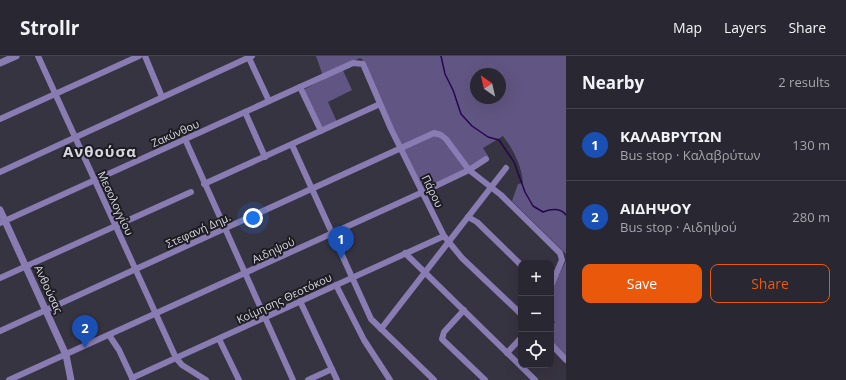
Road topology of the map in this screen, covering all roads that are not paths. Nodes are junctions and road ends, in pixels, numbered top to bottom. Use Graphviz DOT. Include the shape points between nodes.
graph roads {
  1 [pos="16,56"];
  2 [pos="38,56"];
  3 [pos="139,56"];
  4 [pos="145,56"];
  5 [pos="250,56"];
  6 [pos="0,63"];
  7 [pos="353,63"];
  8 [pos="300,87"];
  9 [pos="56,94"];
  10 [pos="162,97"];
  11 [pos="269,101"];
  12 [pos="380,104"];
  13 [pos="245,112"];
  14 [pos="0,119"];
  15 [pos="321,131"];
  16 [pos="76,138"];
  17 [pos="185,139"];
  18 [pos="292,145"];
  19 [pos="401,148"];
  20 [pos="265,157"];
  21 [pos="486,159"];
  22 [pos="506,168"];
  23 [pos="469,170"];
  24 [pos="0,172"];
  25 [pos="95,180"];
  26 [pos="204,184"];
  27 [pos="491,186"];
  28 [pos="312,189"];
  29 [pos="191,192"];
  30 [pos="423,192"];
  31 [pos="0,210"];
  32 [pos="468,217"];
  33 [pos="3,222"];
  34 [pos="116,226"];
  35 [pos="224,229"];
  36 [pos="332,233"];
  37 [pos="444,236"];
  38 [pos="448,241"];
  39 [pos="405,253"];
  40 [pos="518,262"];
  41 [pos="26,266"];
  42 [pos="136,269"];
  43 [pos="424,272"];
  44 [pos="244,274"];
  45 [pos="353,277"];
  46 [pos="0,278"];
  47 [pos="554,279"];
  48 [pos="336,285"];
  49 [pos="300,301"];
  50 [pos="46,310"];
  51 [pos="464,310"];
  52 [pos="518,311"];
  53 [pos="156,314"];
  54 [pos="265,318"];
  55 [pos="381,328"];
  56 [pos="0,331"];
  57 [pos="109,335"];
  58 [pos="219,339"];
  59 [pos="518,341"];
  60 [pos="554,347"];
  61 [pos="507,353"];
  62 [pos="66,355"];
  63 [pos="176,358"];
  64 [pos="566,360"];
  65 [pos="332,369"];
  66 [pos="136,379"];
  67 [pos="10,380"];
  68 [pos="71,380"];
  69 [pos="206,380"];
  70 [pos="239,380"];
  71 [pos="293,380"];
  72 [pos="308,380"];
  73 [pos="337,380"];
  74 [pos="390,380"];
  75 [pos="434,380"];
  76 [pos="484,380"];
  77 [pos="535,380"];
  1 -- 6 [label="street"];
  2 -- 9 [label="street, Μεσολογγίου"];
  3 -- 9 [label="street"];
  4 -- 10 [label="street"];
  5 -- 10 [label="street"];
  5 -- 11 [label="street"];
  7 -- 8 [label="street, Ζακύνθου"];
  7 -- 12 [label="street, Πάρου" via="363,64"];
  8 -- 11 [label="street, Ζακύνθου"];
  8 -- 15 [label="street"];
  9 -- 14 [label="street"];
  9 -- 16 [label="street, Μεσολογγίου"];
  10 -- 16 [label="street"];
  11 -- 13 [label="street, Ζακύνθου"];
  12 -- 15 [label="street"];
  12 -- 19 [label="street, Πάρου"];
  13 -- 17 [label="street, Ζακύνθου"];
  13 -- 20 [label="street"];
  15 -- 18 [label="street"];
  16 -- 24 [label="street"];
  16 -- 25 [label="street, Μεσολογγίου"];
  17 -- 25 [label="street, Ζακύνθου"];
  17 -- 26 [label="street"];
  18 -- 20 [label="street"];
  18 -- 28 [label="street"];
  19 -- 23 [label="street, Στεφανή Δημ." via="434,133 446,139"];
  19 -- 28 [label="street, Στεφανή Δημ."];
  19 -- 30 [label="street, Πάρου"];
  20 -- 26 [label="street"];
  21 -- 23 [label="street, Αιδηψού"];
  22 -- 27 [label="street"];
  23 -- 27 [label="street"];
  23 -- 30 [label="street, Αιδηψού"];
  25 -- 33 [label="street, Ζακύνθου"];
  25 -- 34 [label="street, Μεσολογγίου"];
  26 -- 35 [label="street"];
  27 -- 32 [label="street"];
  27 -- 47 [label="street" via="562,255"];
  28 -- 35 [label="street, Στεφανή Δημ."];
  28 -- 36 [label="street"];
  29 -- 34 [label="street"];
  30 -- 36 [label="street, Αιδηψού"];
  30 -- 37 [label="street, Πάρου"];
  31 -- 33 [label="street, Ανθούσας"];
  32 -- 38 [label="street"];
  32 -- 40 [label="street" via="475,220"];
  33 -- 41 [label="street, Ανθούσας"];
  34 -- 41 [label="street"];
  34 -- 42 [label="street, Μεσολογγίου"];
  35 -- 42 [label="street, Στεφανή Δημ."];
  35 -- 44 [label="street"];
  36 -- 44 [label="street, Αιδηψού"];
  36 -- 45 [label="street"];
  37 -- 38 [label="street, Πάρου"];
  37 -- 39 [label="street, Κοίμησης Θεοτόκου"];
  38 -- 43 [label="street"];
  38 -- 52 [label="street, Πάρου" via="462,258"];
  39 -- 43 [label="street"];
  39 -- 45 [label="street, Κοίμησης Θεοτόκου"];
  41 -- 46 [label="street"];
  41 -- 50 [label="street, Ανθούσας"];
  42 -- 50 [label="street, Στεφανή Δημ."];
  42 -- 53 [label="street, Μεσολογγίου"];
  43 -- 51 [label="street"];
  43 -- 55 [label="street"];
  44 -- 53 [label="street, Αιδηψού"];
  44 -- 54 [label="street"];
  45 -- 48 [label="street, Κοίμησης Θεοτόκου"];
  45 -- 55 [label="street" via="371,319"];
  48 -- 49 [label="street, Κοίμησης Θεοτόκου"];
  48 -- 74 [label="street" via="364,340"];
  49 -- 54 [label="street, Κοίμησης Θεοτόκου"];
  49 -- 65 [label="street"];
  50 -- 56 [label="street, Στεφανή Δημ."];
  50 -- 62 [label="street, Ανθούσας"];
  51 -- 61 [label="street"];
  51 -- 76 [label="street" via="444,332 442,339"];
  53 -- 57 [label="street, Αιδηψού"];
  53 -- 63 [label="street, Μεσολογγίου"];
  54 -- 58 [label="street, Κοίμησης Θεοτόκου"];
  54 -- 71 [label="street"];
  55 -- 75 [label="street"];
  57 -- 62 [label="street, Αιδηψού"];
  57 -- 66 [label="street"];
  58 -- 63 [label="street, Κοίμησης Θεοτόκου"];
  58 -- 70 [label="street"];
  59 -- 61 [label="street"];
  60 -- 64 [label="street"];
  61 -- 77 [label="street"];
  62 -- 67 [label="street, Αιδηψού"];
  62 -- 68 [label="street, Ανθούσας"];
  63 -- 66 [label="street, Κοίμησης Θεοτόκου"];
  63 -- 69 [label="street"];
  65 -- 72 [label="street"];
  65 -- 73 [label="street"];
}
